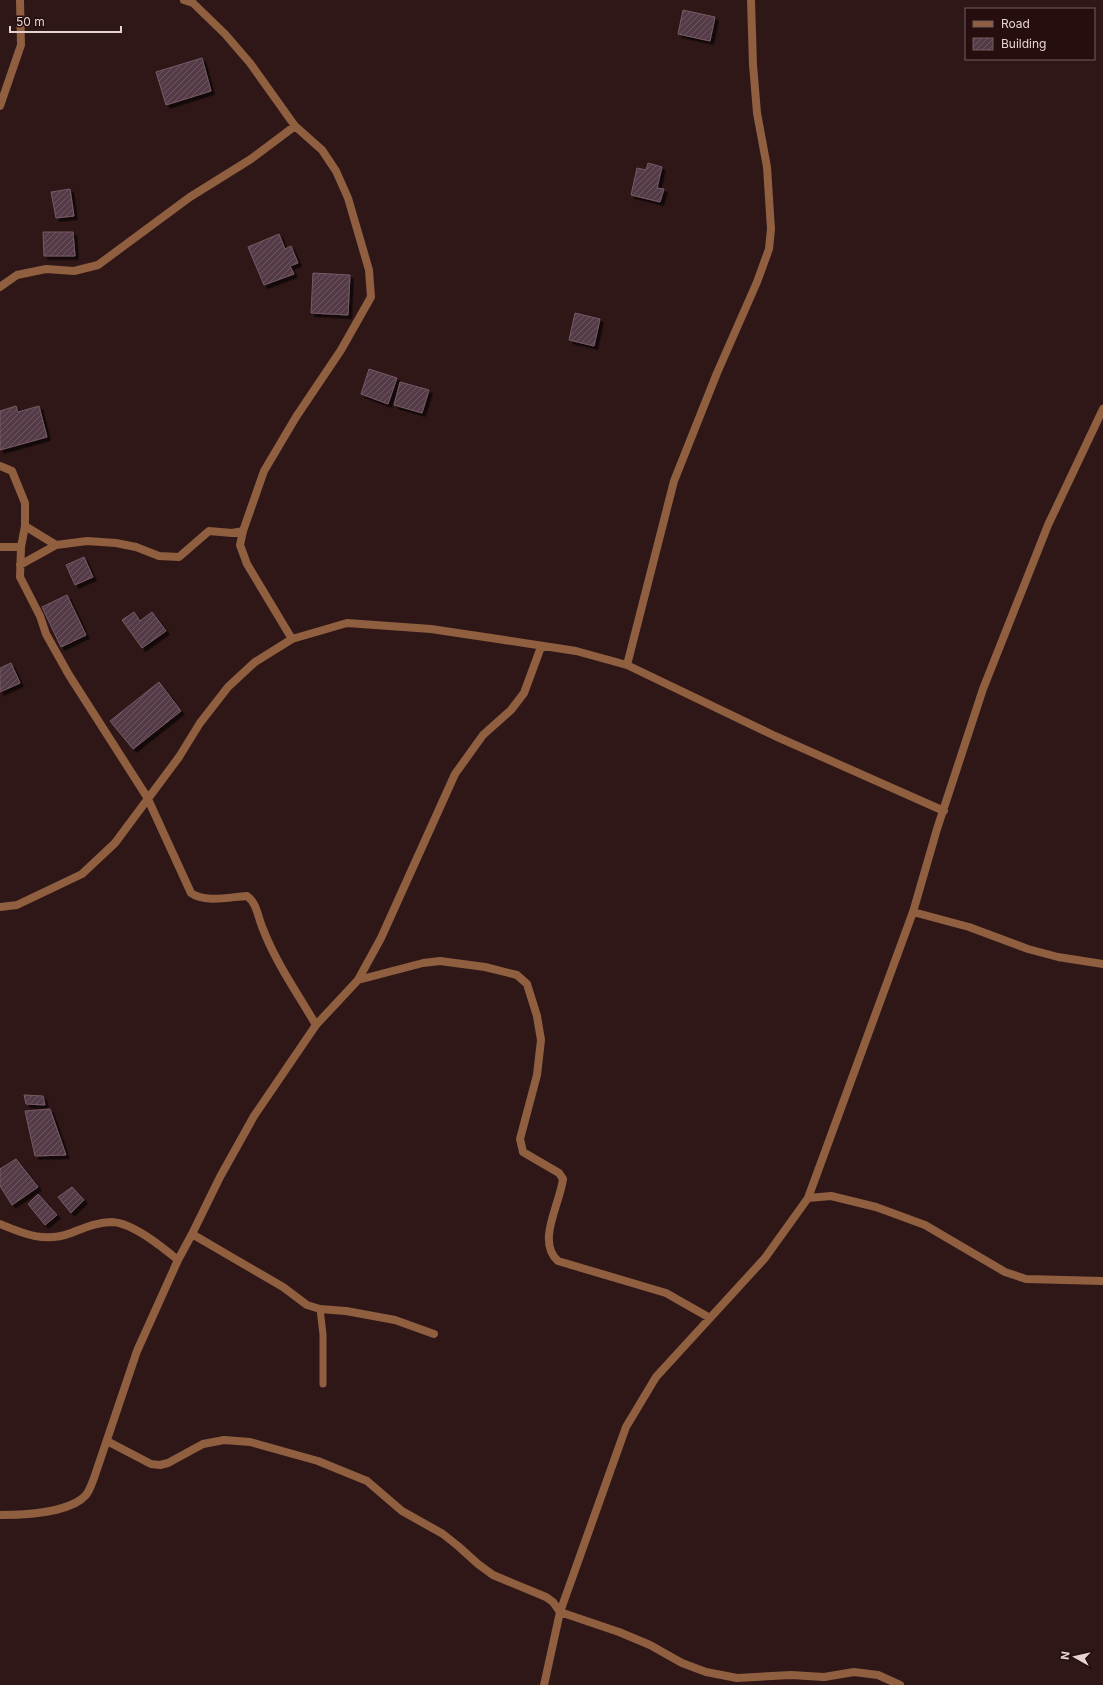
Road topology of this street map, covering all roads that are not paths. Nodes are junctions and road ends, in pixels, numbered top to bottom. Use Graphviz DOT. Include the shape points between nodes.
graph roads {
  1 [pos="20,0"];
  2 [pos="184,0"];
  3 [pos="751,0"];
  4 [pos="0,106"];
  5 [pos="295,126"];
  6 [pos="0,286"];
  7 [pos="1103,409"];
  8 [pos="1101,421"];
  9 [pos="0,466"];
  10 [pos="26,526"];
  11 [pos="243,531"];
  12 [pos="56,545"];
  13 [pos="0,547"];
  14 [pos="21,547"];
  15 [pos="20,565"];
  16 [pos="292,639"];
  17 [pos="541,647"];
  18 [pos="627,665"];
  19 [pos="148,797"];
  20 [pos="944,811"];
  21 [pos="0,907"];
  22 [pos="913,912"];
  23 [pos="1103,964"];
  24 [pos="358,980"];
  25 [pos="316,1025"];
  26 [pos="808,1198"];
  27 [pos="0,1224"];
  28 [pos="192,1234"];
  29 [pos="178,1260"];
  30 [pos="1103,1281"];
  31 [pos="320,1309"];
  32 [pos="710,1318"];
  33 [pos="434,1334"];
  34 [pos="323,1384"];
  35 [pos="107,1441"];
  36 [pos="0,1515"];
  37 [pos="560,1612"];
  38 [pos="544,1685"];
  39 [pos="900,1685"];
  1 -- 4 [label="street" via="21,45"];
  2 -- 5 [label="street" via="193,3 230,40 250,63"];
  3 -- 18 [label="street" via="756,113 767,167 771,229 769,249 758,282 717,373 674,481"];
  5 -- 6 [label="street" via="251,159 190,197 98,265 74,271 46,268 17,275"];
  5 -- 11 [label="street" via="322,150 342,184 369,270 371,296 342,350 296,417 264,471"];
  7 -- 8 [label="street"];
  8 -- 20 [label="street" via="1045,532 983,689"];
  9 -- 10 [label="street" via="12,471 19,485 25,503"];
  10 -- 12 [label="street"];
  10 -- 14 [label="street"];
  11 -- 12 [label="street" via="232,533 209,530 179,557 159,556 116,543 87,541"];
  11 -- 16 [label="street" via="240,545 247,564"];
  12 -- 15 [label="street"];
  13 -- 14 [label="street"];
  14 -- 15 [label="street"];
  15 -- 19 [label="street" via="20,577 40,616 46,634 69,675"];
  16 -- 17 [label="street" via="347,623 431,629"];
  16 -- 19 [label="street" via="255,662 228,687"];
  17 -- 18 [label="street" via="576,651"];
  17 -- 24 [label="street" via="524,693 511,710 483,735 455,774 382,938"];
  18 -- 20 [label="street" via="775,736"];
  19 -- 21 [label="street" via="115,843 82,874 17,905"];
  19 -- 25 [label="street" via="191,893 197,898 247,896 252,900 263,930"];
  20 -- 22 [label="street"];
  22 -- 23 [label="street" via="1052,956"];
  22 -- 26 [label="street"];
  24 -- 25 [label="street"];
  24 -- 32 [label="street" via="440,961 484,966 517,975 527,984 537,1016 540,1040 537,1075 520,1139 520,1148 522,1152 559,1173 563,1179 548,1237 552,1256 558,1261 666,1293"];
  25 -- 28 [label="street" via="254,1116"];
  26 -- 30 [label="street" via="831,1196 876,1207 925,1225 1005,1272 1026,1279"];
  26 -- 32 [label="street" via="766,1258"];
  27 -- 29 [label="street" via="30,1237 50,1238 92,1225 113,1222 153,1240"];
  28 -- 29 [label="street"];
  28 -- 31 [label="street" via="283,1287 307,1305"];
  29 -- 35 [label="street" via="137,1350"];
  31 -- 33 [label="street" via="395,1320"];
  31 -- 34 [label="lane"];
  32 -- 37 [label="street" via="656,1377 626,1427"];
  35 -- 36 [label="street" via="86,1495 55,1510"];
  35 -- 37 [label="street" via="151,1464 160,1465 168,1464 203,1444 224,1440 250,1442 318,1461 366,1481 402,1511 458,1546 493,1575 546,1597"];
  37 -- 38 [label="street"];
  37 -- 39 [label="street" via="650,1645 682,1663 706,1672 737,1678 791,1675 824,1677 854,1672 878,1675"];
}
